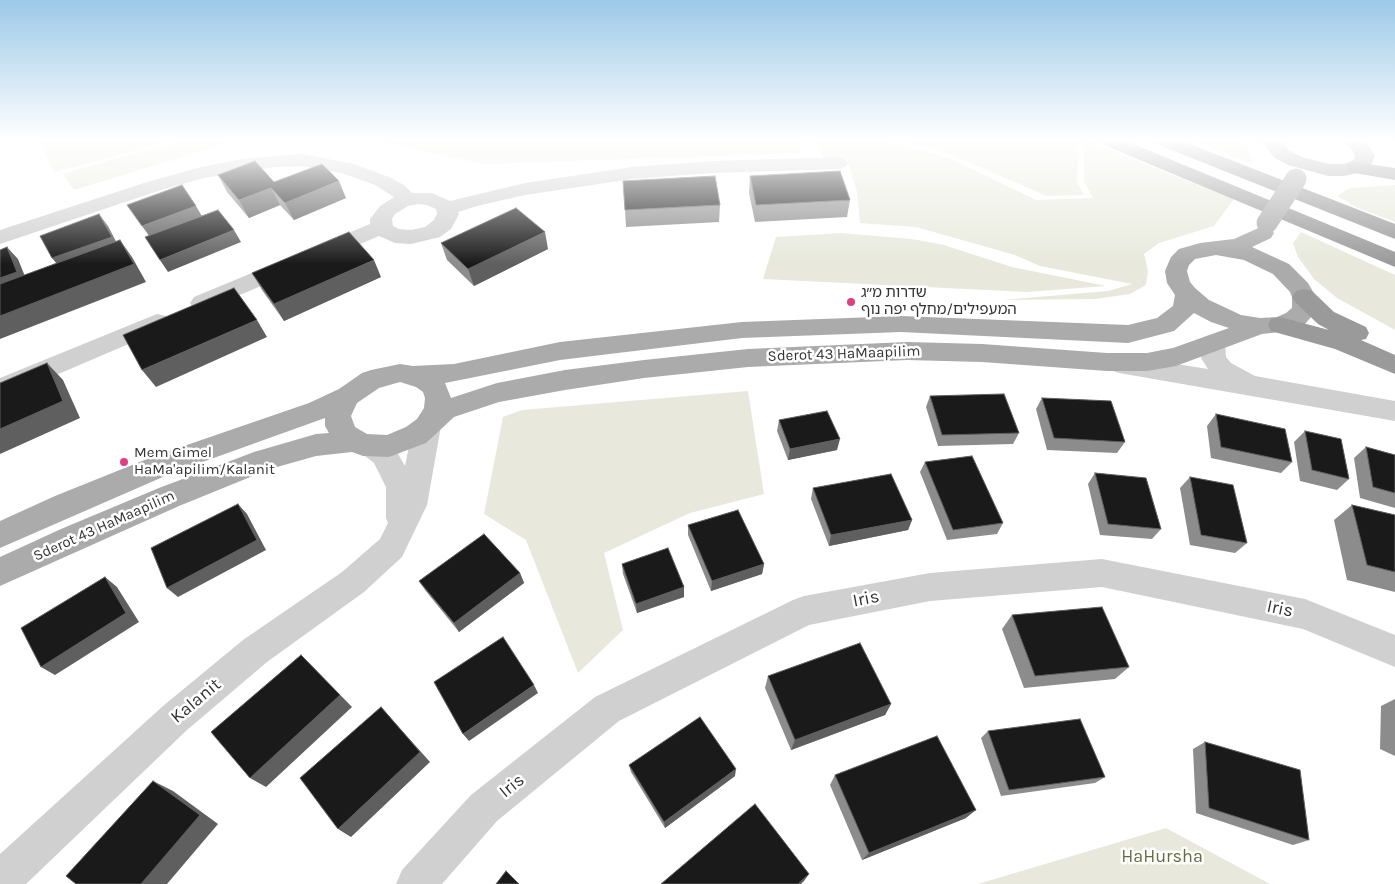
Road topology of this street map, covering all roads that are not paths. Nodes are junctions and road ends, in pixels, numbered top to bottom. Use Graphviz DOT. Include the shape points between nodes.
graph roads {
  1 [pos="168,182"];
  2 [pos="384,182"];
  3 [pos="570,182"];
  4 [pos="1212,182"];
  5 [pos="1271,182"];
  6 [pos="1294,182"];
  7 [pos="407,199"];
  8 [pos="447,208"];
  9 [pos="382,227"];
  10 [pos="1265,228"];
  11 [pos="1395,232"];
  12 [pos="0,237"];
  13 [pos="1216,248"];
  14 [pos="1395,260"];
  15 [pos="1281,269"];
  16 [pos="1187,294"];
  17 [pos="1304,297"];
  18 [pos="1270,326"];
  19 [pos="1213,343"];
  20 [pos="1395,350"];
  21 [pos="1108,362"];
  22 [pos="1395,365"];
  23 [pos="414,375"];
  24 [pos="1251,385"];
  25 [pos="0,388"];
  26 [pos="348,396"];
  27 [pos="1395,411"];
  28 [pos="429,423"];
  29 [pos="364,444"];
  30 [pos="400,532"];
  31 [pos="0,535"];
  32 [pos="0,572"];
  33 [pos="1395,651"];
  34 [pos="0,881"];
  35 [pos="416,884"];
  1 -- 12 [label="street"];
  2 -- 7 [label="street"];
  3 -- 8 [label="street" via="525,189"];
  4 -- 14 [label="highway"];
  5 -- 11 [label="highway"];
  6 -- 10 [label="main road, bridge"];
  7 -- 8 [label="street" via="432,199"];
  7 -- 9 [label="street" via="384,213"];
  8 -- 9 [label="street" via="443,224 422,235 396,236"];
  9 -- 25 [label="street"];
  10 -- 13 [label="main road" via="1241,244"];
  10 -- 15 [label="main road" via="1262,244"];
  13 -- 15 [label="main road" via="1250,254"];
  13 -- 16 [label="main road" via="1188,254 1179,262 1176,271"];
  15 -- 17 [label="main road" via="1292,278"];
  16 -- 18 [label="main road" via="1219,316 1239,323"];
  16 -- 23 [label="main road, Sderot 43 HaMaapilim" via="1184,310 1165,325 1128,334 901,324 771,328 639,340 560,351 454,373"];
  17 -- 18 [label="main road, Sderot 43 HaMaapilim" via="1304,310 1295,319"];
  17 -- 20 [label="highway" via="1338,326"];
  18 -- 19 [label="main road, Sderot 43 HaMaapilim"];
  18 -- 22 [label="highway" via="1302,330 1344,343"];
  19 -- 21 [label="main road, Sderot 43 HaMaapilim" via="1176,357 1147,362"];
  19 -- 24 [label="street" via="1214,358 1222,370"];
  21 -- 24 [label="street"];
  21 -- 28 [label="main road, Sderot 43 HaMaapilim" via="907,351 748,358 644,369 510,390 445,410"];
  23 -- 26 [label="main road" via="400,373 371,380"];
  23 -- 28 [label="main road" via="434,387 438,398 437,409"];
  24 -- 27 [label="street"];
  26 -- 29 [label="main road" via="341,406 339,426 345,435"];
  26 -- 31 [label="main road" via="318,410 162,465"];
  28 -- 29 [label="main road" via="416,435 389,446"];
  28 -- 30 [label="street, Kalanit" via="412,505"];
  29 -- 30 [label="street" via="384,455 400,487"];
  29 -- 32 [label="main road, Sderot 43 HaMaapilim" via="316,445 264,460 160,500"];
  30 -- 34 [label="street, Kalanit" via="391,548 353,582 255,651 175,718"];
  33 -- 35 [label="street, Iris" via="1305,614 1102,573 930,586 804,611 607,709 484,808"];
}
